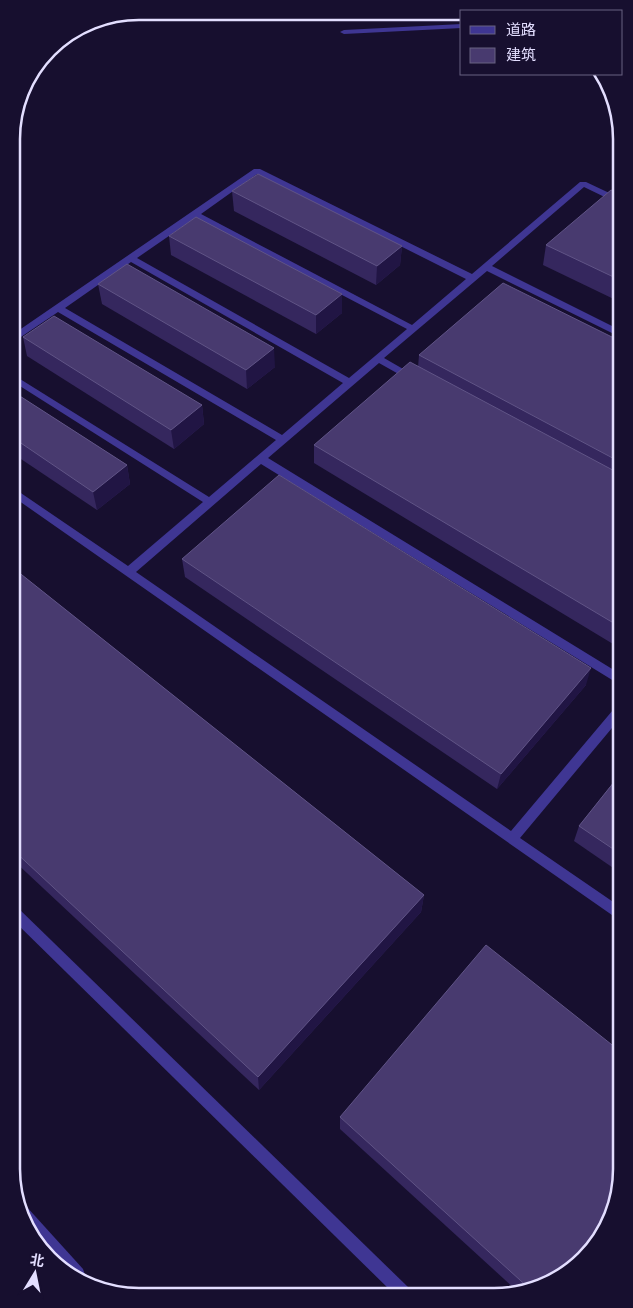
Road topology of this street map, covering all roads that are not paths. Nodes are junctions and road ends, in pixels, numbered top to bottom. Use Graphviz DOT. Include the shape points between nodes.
graph roads {
  1 [pos="460,26"];
  2 [pos="344,32"];
  3 [pos="613,198"];
  4 [pos="195,214"];
  5 [pos="131,258"];
  6 [pos="486,267"];
  7 [pos="472,278"];
  8 [pos="58,308"];
  9 [pos="413,329"];
  10 [pos="613,330"];
  11 [pos="20,334"];
  12 [pos="378,359"];
  13 [pos="20,382"];
  14 [pos="350,383"];
  15 [pos="422,383"];
  16 [pos="283,440"];
  17 [pos="261,459"];
  18 [pos="20,497"];
  19 [pos="210,502"];
  20 [pos="128,572"];
  21 [pos="613,675"];
  22 [pos="613,718"];
  23 [pos="512,839"];
  24 [pos="613,910"];
  25 [pos="20,919"];
  26 [pos="41,1236"];
  27 [pos="64,1262"];
  28 [pos="399,1288"];
  1 -- 2 [label="street"];
  3 -- 6 [label="lane" via="583,184"];
  4 -- 5 [label="lane"];
  4 -- 7 [label="lane" via="257,171"];
  4 -- 9 [label="lane"];
  5 -- 8 [label="lane"];
  5 -- 14 [label="lane"];
  6 -- 7 [label="lane"];
  6 -- 10 [label="lane"];
  7 -- 9 [label="lane"];
  8 -- 11 [label="lane"];
  8 -- 16 [label="lane"];
  9 -- 12 [label="lane"];
  12 -- 14 [label="lane"];
  12 -- 15 [label="lane"];
  13 -- 19 [label="lane"];
  14 -- 16 [label="lane"];
  16 -- 17 [label="lane"];
  17 -- 19 [label="lane"];
  17 -- 21 [label="lane"];
  18 -- 20 [label="lane"];
  19 -- 20 [label="lane"];
  20 -- 23 [label="lane"];
  22 -- 23 [label="lane"];
  23 -- 24 [label="lane"];
  25 -- 28 [label="lane"];
  26 -- 27 [label="street"];
}
